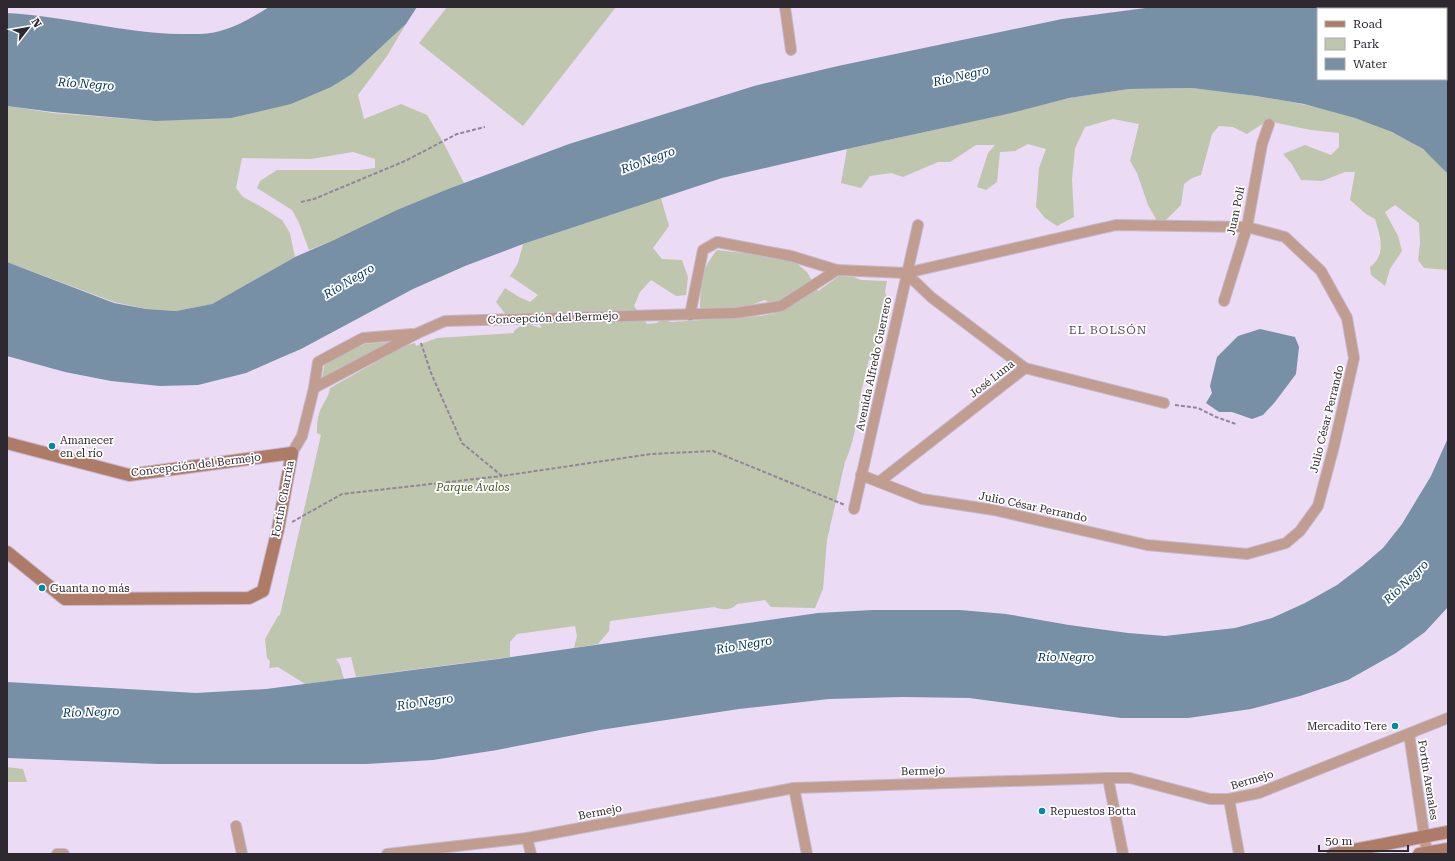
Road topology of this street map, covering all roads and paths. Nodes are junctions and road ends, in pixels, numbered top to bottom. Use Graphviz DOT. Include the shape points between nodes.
graph roads {
  1 [pos="785,7"];
  2 [pos="791,50"];
  3 [pos="1269,124"];
  4 [pos="485,127"];
  5 [pos="301,202"];
  6 [pos="918,225"];
  7 [pos="1247,227"];
  8 [pos="838,270"];
  9 [pos="906,273"];
  10 [pos="1224,302"];
  11 [pos="690,314"];
  12 [pos="418,333"];
  13 [pos="318,362"];
  14 [pos="1025,368"];
  15 [pos="314,388"];
  16 [pos="1164,403"];
  17 [pos="1236,424"];
  18 [pos="7,443"];
  19 [pos="292,453"];
  20 [pos="861,475"];
  21 [pos="502,476"];
  22 [pos="879,482"];
  23 [pos="854,509"];
  24 [pos="278,529"];
  25 [pos="7,552"];
  26 [pos="1448,718"];
  27 [pos="1409,734"];
  28 [pos="1108,778"];
  29 [pos="794,788"];
  30 [pos="1229,799"];
  31 [pos="236,826"];
  32 [pos="1448,832"];
  33 [pos="1424,837"];
  34 [pos="527,838"];
  35 [pos="1448,848"];
  36 [pos="57,854"];
  37 [pos="64,854"];
  38 [pos="242,854"];
  39 [pos="386,854"];
  40 [pos="531,854"];
  41 [pos="807,854"];
  42 [pos="1124,854"];
  43 [pos="1239,854"];
  44 [pos="1333,854"];
  45 [pos="1424,854"];
  1 -- 2 [label="street"];
  3 -- 7 [label="street, Juan Polí" via="1262,144"];
  4 -- 5 [label="path" via="457,134 404,161 314,199"];
  6 -- 9 [label="street, Avenida Alfredo Guerrero"];
  7 -- 9 [label="street, Julio César Perrando" via="1116,224"];
  7 -- 10 [label="street, Juan Polí"];
  7 -- 22 [label="street, Julio César Perrando" via="1285,237 1320,271 1347,318 1354,358 1318,506 1300,531 1286,543 1247,554 1147,545 994,510 922,499"];
  8 -- 9 [label="street"];
  8 -- 11 [label="street, Concepción del Bermejo" via="781,306 736,313"];
  8 -- 11 [label="street" via="791,256 717,242 703,250"];
  9 -- 14 [label="street" via="931,297"];
  9 -- 20 [label="street, Avenida Alfredo Guerrero"];
  11 -- 12 [label="street, Concepción del Bermejo" via="445,321"];
  12 -- 13 [label="street, Concepción del Bermejo" via="364,338"];
  12 -- 15 [label="street, Concepción del Bermejo"];
  12 -- 21 [label="path" via="431,373 462,443"];
  13 -- 15 [label="street, Fortín Charrúa"];
  14 -- 16 [label="street, José Luna"];
  14 -- 22 [label="street, José Luna"];
  15 -- 19 [label="street, Fortín Charrúa" via="302,436"];
  16 -- 17 [label="path" via="1198,408"];
  18 -- 19 [label="street, Concepción del Bermejo" via="129,475"];
  19 -- 24 [label="street, Fortín Charrúa"];
  20 -- 22 [label="street, Julio César Perrando"];
  20 -- 23 [label="street, Avenida Alfredo Guerrero"];
  21 -- 23 [label="path" via="651,454 713,451"];
  21 -- 24 [label="path" via="342,494"];
  24 -- 25 [label="street, Fortín Charrúa" via="263,592 249,598 65,599"];
  26 -- 27 [label="street, Bermejo"];
  27 -- 30 [label="street, Bermejo" via="1259,792"];
  27 -- 33 [label="street, Fortín Arenales"];
  28 -- 29 [label="street, Bermejo"];
  28 -- 30 [label="street, Bermejo" via="1130,778 1210,799"];
  28 -- 42 [label="street"];
  29 -- 34 [label="street, Bermejo"];
  29 -- 41 [label="street"];
  30 -- 43 [label="street"];
  31 -- 38 [label="street"];
  32 -- 33 [label="street"];
  33 -- 44 [label="street"];
  33 -- 45 [label="street, Fortín Arenales"];
  34 -- 39 [label="street, Bermejo"];
  34 -- 40 [label="street"];
  35 -- 45 [label="street"];
  36 -- 37 [label="street"];
}
